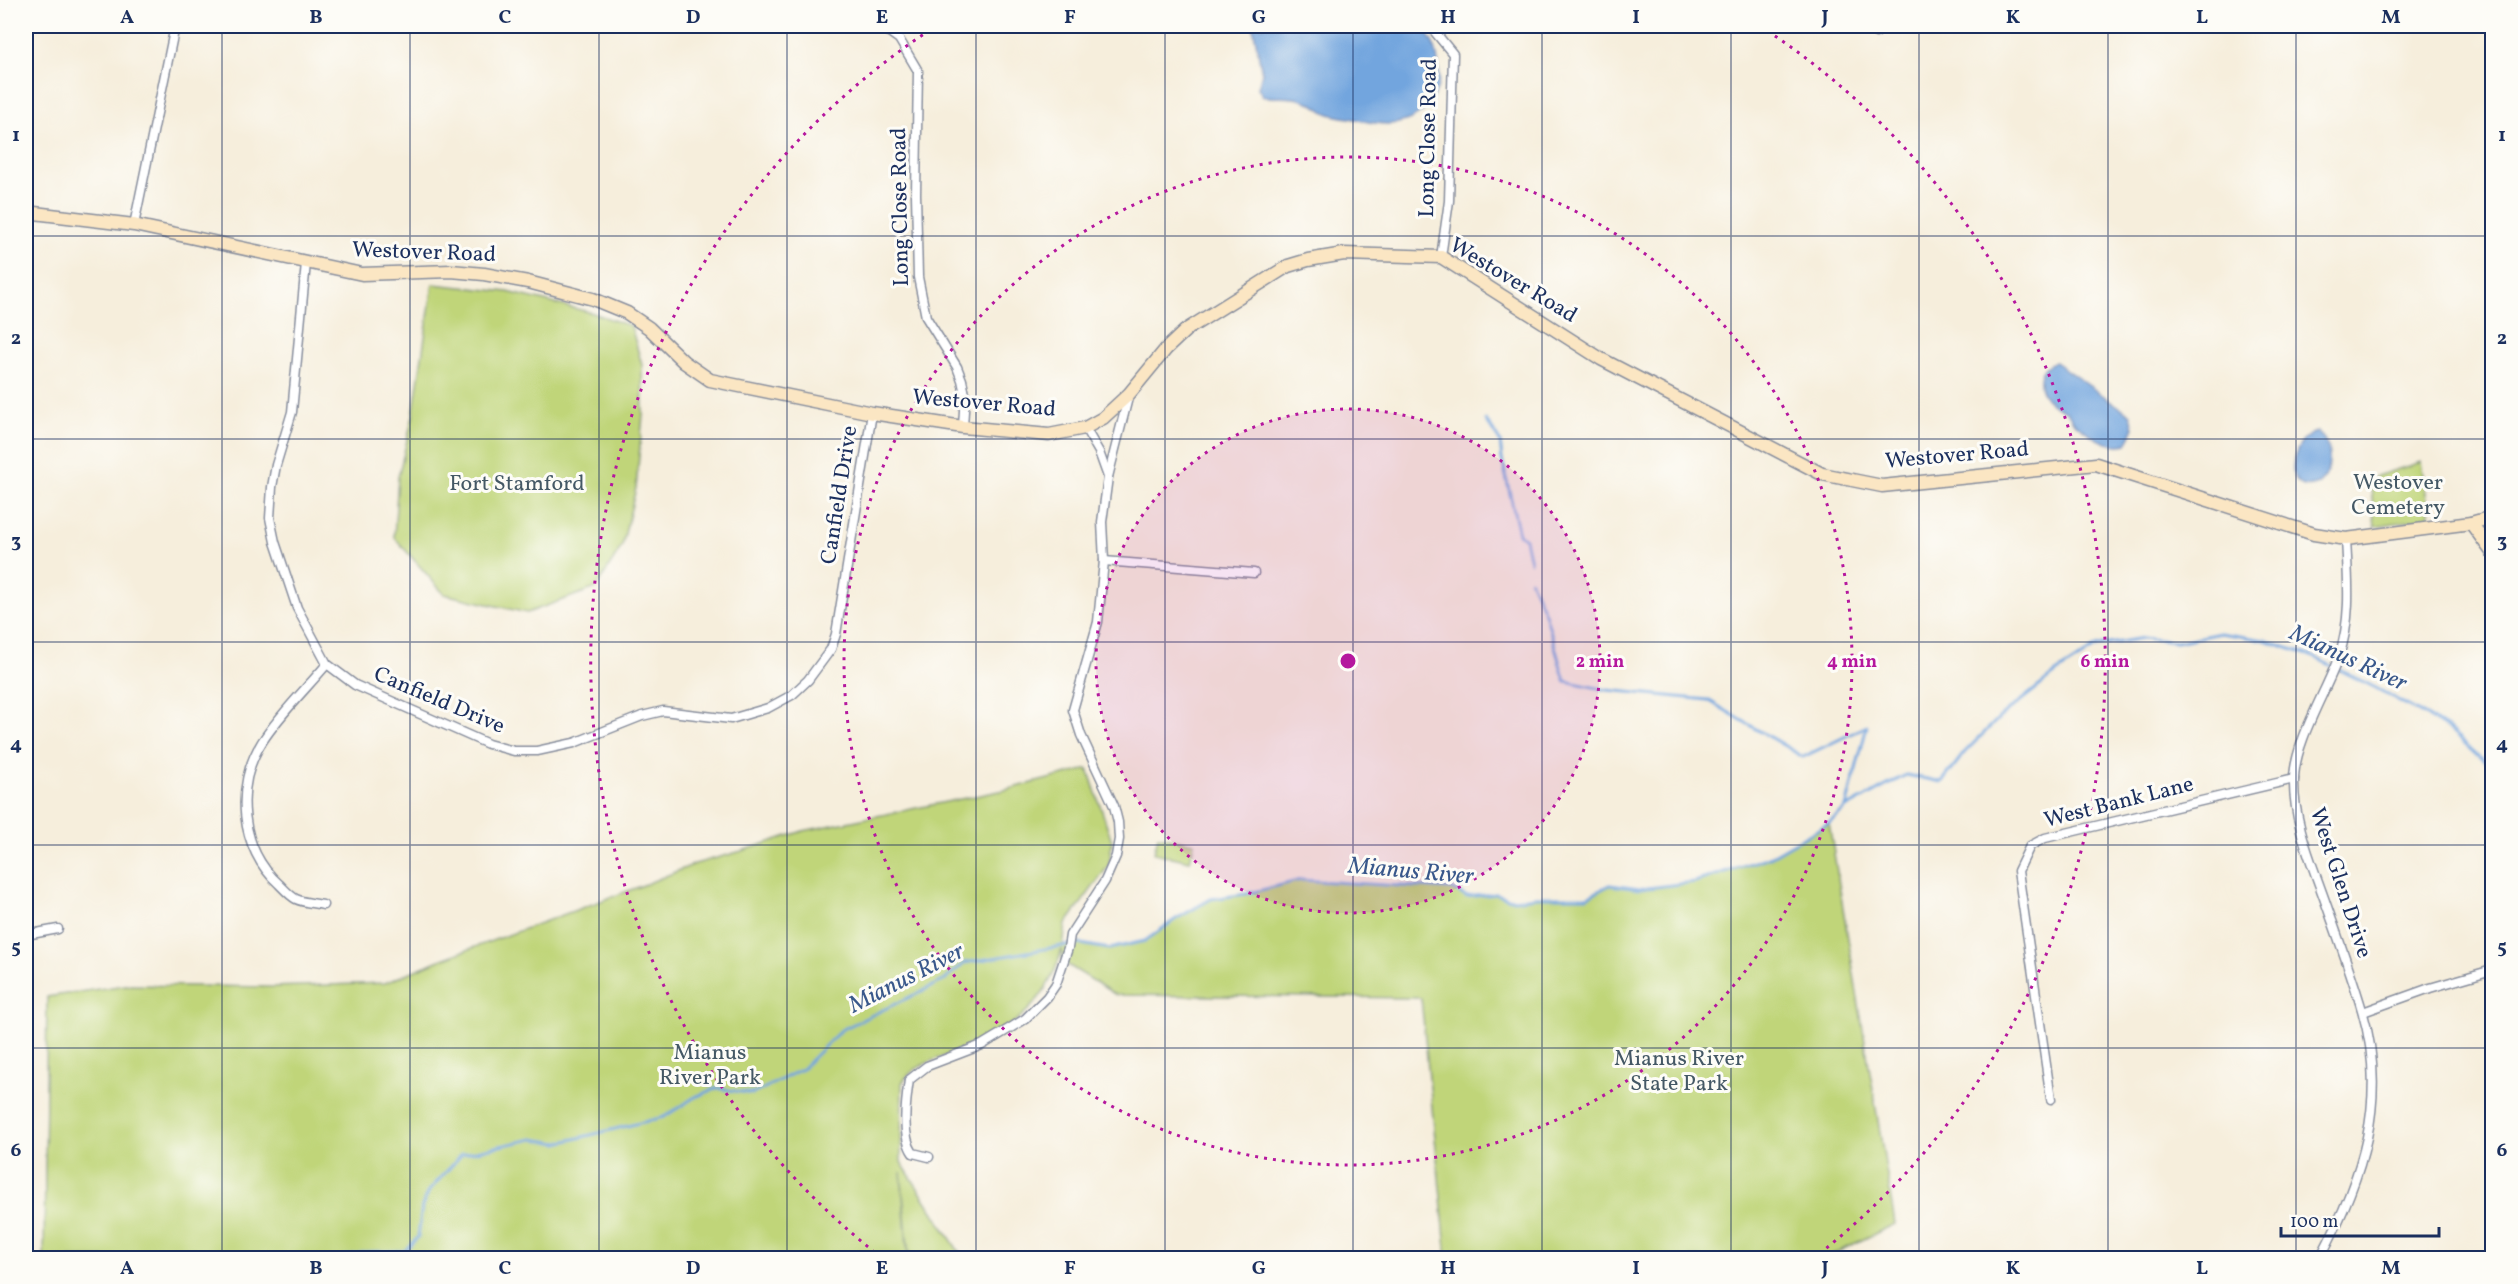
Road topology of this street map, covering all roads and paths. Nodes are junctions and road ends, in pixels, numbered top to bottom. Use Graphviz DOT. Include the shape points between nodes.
graph roads {
  1 [pos="175,26"];
  2 [pos="881,26"];
  3 [pos="1430,26"];
  4 [pos="1866,26"];
  5 [pos="1876,33"];
  6 [pos="26,212"];
  7 [pos="134,225"];
  8 [pos="1441,257"];
  9 [pos="306,263"];
  10 [pos="1129,394"];
  11 [pos="872,413"];
  12 [pos="963,427"];
  13 [pos="1085,428"];
  14 [pos="1108,477"];
  15 [pos="2493,517"];
  16 [pos="2471,523"];
  17 [pos="2346,539"];
  18 [pos="2493,552"];
  19 [pos="1104,561"];
  20 [pos="1254,573"];
  21 [pos="327,664"];
  22 [pos="2294,779"];
  23 [pos="323,905"];
  24 [pos="58,929"];
  25 [pos="26,935"];
  26 [pos="2493,970"];
  27 [pos="2363,1012"];
  28 [pos="2051,1099"];
  29 [pos="929,1157"];
  30 [pos="2320,1258"];
  1 -- 7 [label="street"];
  2 -- 12 [label="street, Long Close Road" via="899,39 918,70 918,277 926,317 962,380"];
  3 -- 8 [label="street, Long Close Road" via="1453,54 1449,201"];
  4 -- 5 [label="street"];
  6 -- 7 [label="street, Westover Road"];
  7 -- 9 [label="street, Westover Road"];
  8 -- 10 [label="street, Westover Road" via="1344,254 1288,266 1186,330"];
  8 -- 17 [label="street, Westover Road" via="1601,359 1822,474 1881,486 2096,464 2314,534"];
  9 -- 11 [label="street, Westover Road" via="362,274 484,274 585,297 627,313 650,328 684,362 710,380"];
  9 -- 21 [label="street, Canfield Drive" via="292,412 276,465 270,518 297,608"];
  10 -- 13 [label="street, Westover Road" via="1103,418"];
  10 -- 14 [label="street"];
  11 -- 12 [label="street, Westover Road"];
  11 -- 21 [label="street, Canfield Drive" via="831,649 792,695 768,708 731,719 663,711 553,749 514,751 488,744 355,685"];
  12 -- 13 [label="street, Westover Road" via="1049,435"];
  13 -- 14 [label="street"];
  14 -- 19 [label="street" via="1102,522"];
  15 -- 16 [label="street, Westover Road"];
  16 -- 17 [label="street, Westover Road"];
  16 -- 18 [label="street"];
  17 -- 22 [label="street, West Glen Drive" via="2349,608 2340,654 2298,753"];
  19 -- 20 [label="street"];
  19 -- 29 [label="street" via="1098,622 1073,710 1114,806 1119,839 1116,856 1105,881 1070,935 1056,984 1047,997 1025,1018 982,1045 927,1066 909,1080 908,1142 913,1154"];
  21 -- 23 [label="street" via="262,742 244,803 250,840 267,873 296,899"];
  22 -- 27 [label="street, West Glen Drive" via="2297,816"];
  22 -- 28 [label="street, West Bank Lane" via="2045,838 2030,846 2018,871"];
  24 -- 25 [label="street"];
  26 -- 27 [label="street"];
  27 -- 30 [label="street, West Glen Drive" via="2372,1066 2367,1147 2340,1220"];
}
